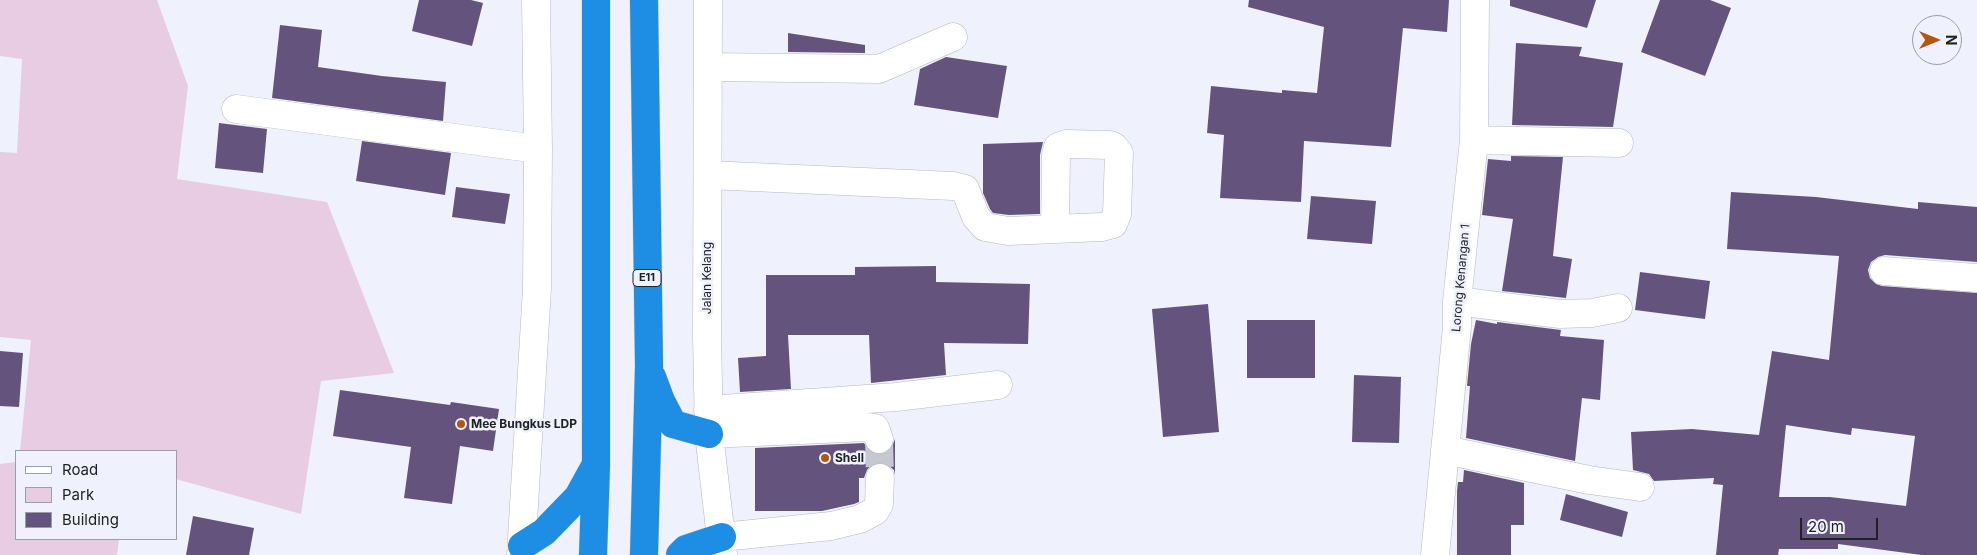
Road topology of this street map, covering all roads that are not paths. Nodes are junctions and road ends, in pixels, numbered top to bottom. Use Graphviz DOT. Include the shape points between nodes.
graph roads {
  1 [pos="536,0"];
  2 [pos="596,0"];
  3 [pos="644,0"];
  4 [pos="708,0"];
  5 [pos="1476,0"];
  6 [pos="953,37"];
  7 [pos="708,67"];
  8 [pos="236,109"];
  9 [pos="1474,140"];
  10 [pos="1619,143"];
  11 [pos="538,149"];
  12 [pos="708,175"];
  13 [pos="1055,229"];
  14 [pos="1884,271"];
  15 [pos="1977,278"];
  16 [pos="1457,301"];
  17 [pos="1618,308"];
  18 [pos="649,366"];
  19 [pos="998,385"];
  20 [pos="709,422"];
  21 [pos="879,439"];
  22 [pos="1445,450"];
  23 [pos="596,466"];
  24 [pos="880,478"];
  25 [pos="1640,487"];
  26 [pos="722,546"];
  27 [pos="527,552"];
  28 [pos="592,555"];
  29 [pos="644,555"];
  30 [pos="680,555"];
  31 [pos="1435,555"];
  1 -- 11 [label="street"];
  2 -- 23 [label="highway"];
  3 -- 18 [label="highway, E11"];
  4 -- 7 [label="street, Jalan Kelang"];
  5 -- 9 [label="street, Lorong Kenangan 1"];
  6 -- 7 [label="street" via="879,69"];
  7 -- 12 [label="street, Jalan Kelang"];
  8 -- 11 [label="street"];
  9 -- 10 [label="street"];
  9 -- 16 [label="street, Lorong Kenangan 1"];
  11 -- 27 [label="street" via="537,288"];
  12 -- 13 [label="street" via="953,186 965,189 976,217 985,226 1008,231"];
  12 -- 20 [label="street, Jalan Kelang"];
  14 -- 15 [label="street"];
  16 -- 17 [label="street" via="1560,314"];
  16 -- 22 [label="street, Lorong Kenangan 1"];
  18 -- 20 [label="highway" via="673,424"];
  18 -- 29 [label="highway, E11"];
  19 -- 20 [label="street"];
  20 -- 21 [label="street" via="868,427 875,428"];
  20 -- 26 [label="street, Jalan Kelang"];
  22 -- 25 [label="street" via="1589,480"];
  22 -- 31 [label="street, Lorong Kenangan 1"];
  23 -- 27 [label="highway" via="578,497"];
  23 -- 28 [label="highway"];
  24 -- 26 [label="street" via="879,504 875,511 860,519"];
  26 -- 30 [label="highway" via="686,549"];
}
